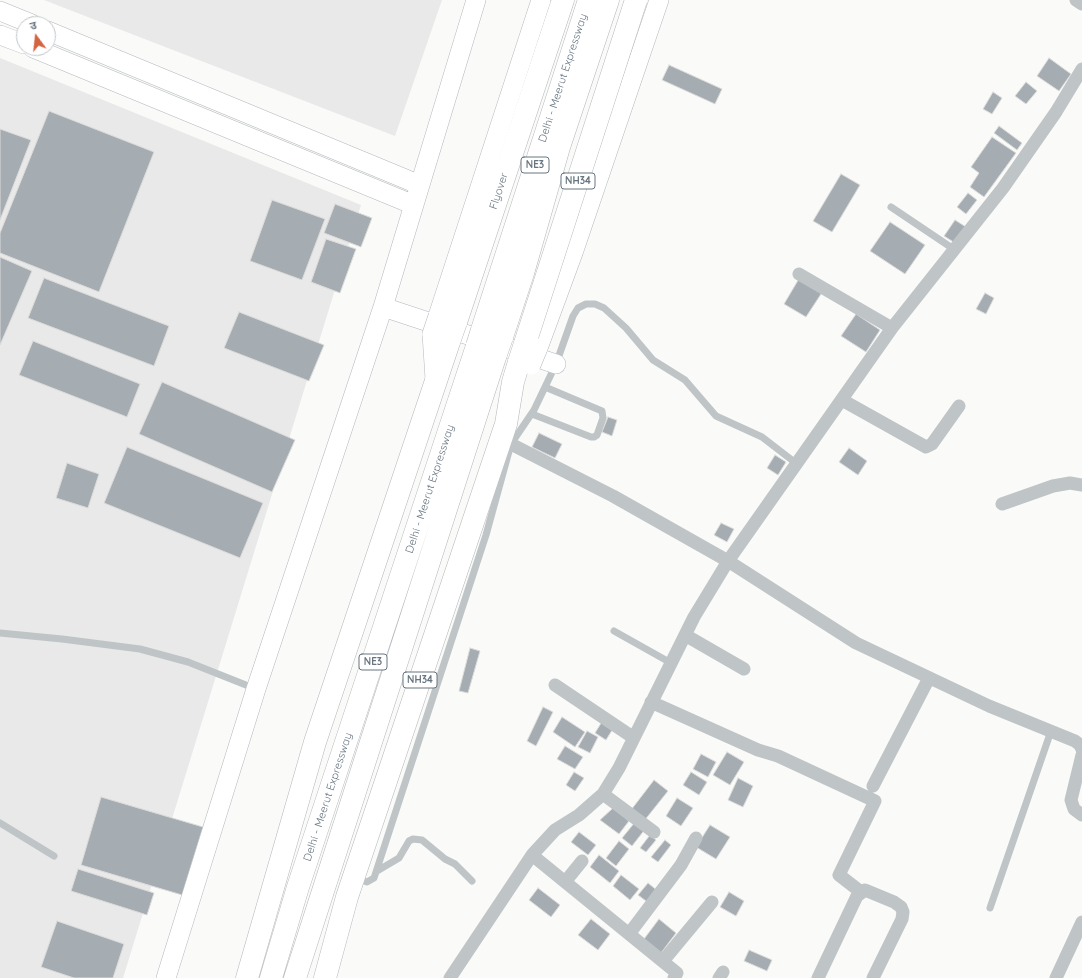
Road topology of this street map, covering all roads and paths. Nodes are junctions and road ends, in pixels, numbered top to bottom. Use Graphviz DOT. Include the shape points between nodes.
graph roads {
  1 [pos="476,0"];
  2 [pos="541,0"];
  3 [pos="563,0"];
  4 [pos="589,0"];
  5 [pos="608,0"];
  6 [pos="636,0"];
  7 [pos="659,0"];
  8 [pos="1076,0"];
  9 [pos="1082,4"];
  10 [pos="0,11"];
  11 [pos="16,18"];
  12 [pos="0,34"];
  13 [pos="56,34"];
  14 [pos="16,41"];
  15 [pos="52,56"];
  16 [pos="1082,69"];
  17 [pos="420,185"];
  18 [pos="414,205"];
  19 [pos="891,207"];
  20 [pos="955,250"];
  21 [pos="799,274"];
  22 [pos="383,307"];
  23 [pos="892,328"];
  24 [pos="441,336"];
  25 [pos="489,342"];
  26 [pos="525,364"];
  27 [pos="556,364"];
  28 [pos="545,387"];
  29 [pos="842,400"];
  30 [pos="959,406"];
  31 [pos="532,414"];
  32 [pos="506,441"];
  33 [pos="797,464"];
  34 [pos="1082,485"];
  35 [pos="1002,504"];
  36 [pos="728,560"];
  37 [pos="614,631"];
  38 [pos="0,633"];
  39 [pos="685,635"];
  40 [pos="670,663"];
  41 [pos="744,669"];
  42 [pos="929,678"];
  43 [pos="555,685"];
  44 [pos="256,689"];
  45 [pos="651,702"];
  46 [pos="1051,731"];
  47 [pos="634,738"];
  48 [pos="1082,749"];
  49 [pos="1082,755"];
  50 [pos="873,786"];
  51 [pos="603,794"];
  52 [pos="1082,815"];
  53 [pos="0,823"];
  54 [pos="654,832"];
  55 [pos="696,838"];
  56 [pos="532,855"];
  57 [pos="54,856"];
  58 [pos="582,861"];
  59 [pos="376,871"];
  60 [pos="354,878"];
  61 [pos="472,881"];
  62 [pos="565,882"];
  63 [pos="861,892"];
  64 [pos="712,902"];
  65 [pos="990,908"];
  66 [pos="1082,922"];
  67 [pos="629,934"];
  68 [pos="663,961"];
  69 [pos="678,976"];
  70 [pos="166,978"];
  71 [pos="247,978"];
  72 [pos="271,978"];
  73 [pos="295,978"];
  74 [pos="325,978"];
  75 [pos="450,978"];
  76 [pos="818,978"];
  77 [pos="874,978"];
  78 [pos="1056,978"];
  1 -- 17 [label="main road"];
  2 -- 24 [label="main road, bridge" via="438,316"];
  3 -- 24 [label="highway, Flyover, bridge"];
  4 -- 25 [label="highway, Delhi - Meerut Expressway / NE3"];
  5 -- 25 [label="highway, Delhi - Meerut Expressway / NE3" via="559,147 523,273"];
  6 -- 26 [label="highway, NH34, bridge"];
  7 -- 26 [label="main road" via="576,246"];
  8 -- 9 [label="street"];
  10 -- 11 [label="main road"];
  12 -- 14 [label="main road"];
  13 -- 17 [label="main road"];
  15 -- 18 [label="main road"];
  16 -- 20 [label="street" via="1056,112 1003,188"];
  17 -- 18 [label="main road"];
  18 -- 22 [label="main road"];
  19 -- 20 [label="lane"];
  20 -- 23 [label="street"];
  21 -- 23 [label="street"];
  22 -- 27 [label="main road"];
  22 -- 44 [label="main road"];
  23 -- 29 [label="street"];
  24 -- 71 [label="highway, Flyover" via="435,383 316,742"];
  25 -- 72 [label="highway, Delhi - Meerut Expressway / NE3" via="298,887"];
  25 -- 73 [label="highway, Delhi - Meerut Expressway / NE3"];
  26 -- 32 [label="highway, NH34" via="506,424"];
  27 -- 28 [label="lane"];
  27 -- 33 [label="lane" via="578,308 586,304 596,304 626,328 653,360 685,380 716,416 762,437"];
  28 -- 31 [label="lane"];
  28 -- 31 [label="lane" via="602,411 603,418 597,435 591,437"];
  29 -- 30 [label="street" via="926,447 932,444"];
  29 -- 33 [label="street"];
  31 -- 32 [label="lane"];
  32 -- 36 [label="street" via="613,496"];
  32 -- 59 [label="lane" via="486,535"];
  32 -- 60 [label="highway, NH34"];
  33 -- 36 [label="street"];
  34 -- 35 [label="street" via="1070,483 1053,486"];
  36 -- 39 [label="street"];
  36 -- 42 [label="street" via="856,643"];
  37 -- 40 [label="lane"];
  38 -- 44 [label="lane" via="140,649 188,662"];
  39 -- 40 [label="street"];
  39 -- 41 [label="street"];
  40 -- 45 [label="street"];
  42 -- 46 [label="street"];
  42 -- 50 [label="street"];
  43 -- 47 [label="street"];
  44 -- 70 [label="main road"];
  45 -- 47 [label="street"];
  45 -- 63 [label="street" via="875,801 839,875"];
  46 -- 48 [label="street" via="1076,741"];
  46 -- 65 [label="lane"];
  47 -- 51 [label="street"];
  49 -- 52 [label="street" via="1071,800 1074,809"];
  51 -- 54 [label="street"];
  51 -- 56 [label="street" via="555,830"];
  53 -- 57 [label="lane"];
  55 -- 67 [label="street" via="681,865"];
  56 -- 62 [label="street"];
  56 -- 75 [label="street"];
  58 -- 62 [label="street"];
  59 -- 60 [label="lane" via="371,881"];
  59 -- 61 [label="lane" via="399,858 409,841 413,839 422,840 455,864"];
  60 -- 74 [label="highway, NH34"];
  62 -- 67 [label="street"];
  63 -- 76 [label="street"];
  63 -- 77 [label="street" via="870,891 894,902 903,912"];
  64 -- 68 [label="street"];
  66 -- 78 [label="street"];
  67 -- 68 [label="street"];
  68 -- 69 [label="street"];
}
